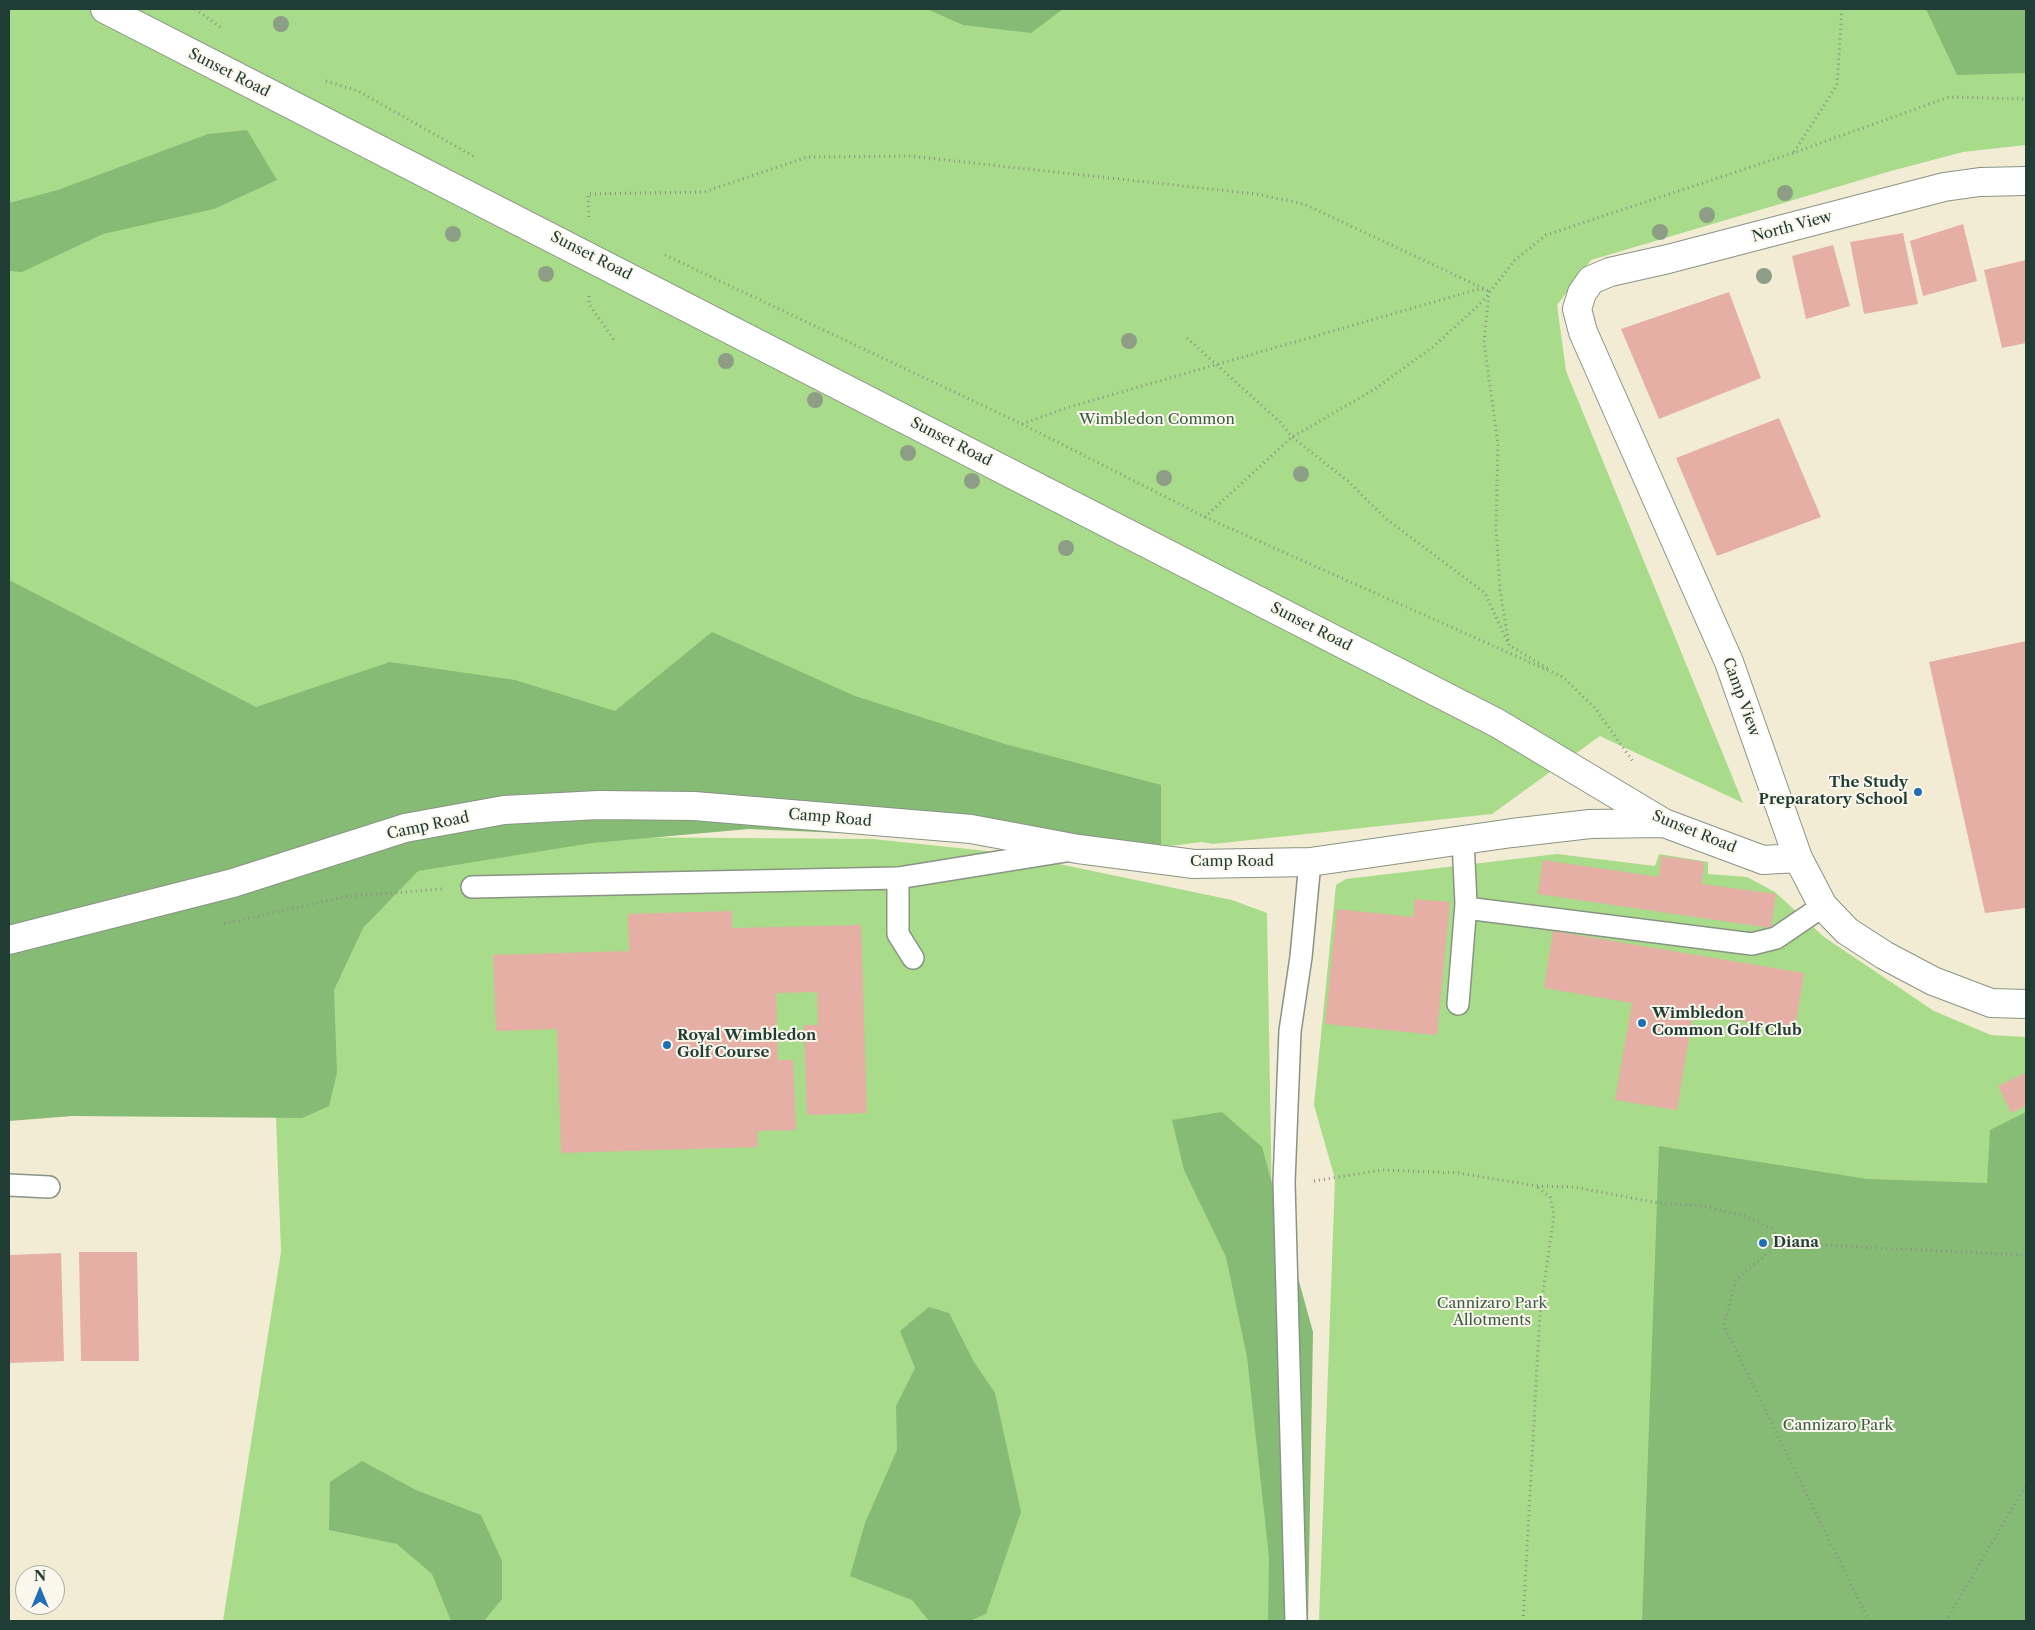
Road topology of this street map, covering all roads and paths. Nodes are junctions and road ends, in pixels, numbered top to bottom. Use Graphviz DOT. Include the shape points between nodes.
graph roads {
  1 [pos="105,9"];
  2 [pos="195,9"];
  3 [pos="1842,9"];
  4 [pos="230,34"];
  5 [pos="323,80"];
  6 [pos="2026,99"];
  7 [pos="1793,153"];
  8 [pos="478,159"];
  9 [pos="2026,181"];
  10 [pos="588,194"];
  11 [pos="580,216"];
  12 [pos="589,221"];
  13 [pos="662,253"];
  14 [pos="1489,291"];
  15 [pos="1577,309"];
  16 [pos="1187,338"];
  17 [pos="1218,365"];
  18 [pos="1022,424"];
  19 [pos="1292,437"];
  20 [pos="1205,517"];
  21 [pos="1509,645"];
  22 [pos="1563,677"];
  23 [pos="1657,819"];
  24 [pos="1464,840"];
  25 [pos="1078,848"];
  26 [pos="1798,858"];
  27 [pos="1310,862"];
  28 [pos="898,878"];
  29 [pos="472,886"];
  30 [pos="1823,906"];
  31 [pos="1466,908"];
  32 [pos="215,926"];
  33 [pos="9,940"];
  34 [pos="914,958"];
  35 [pos="1458,1004"];
  36 [pos="2026,1004"];
  37 [pos="1284,1182"];
  38 [pos="9,1185"];
  39 [pos="1536,1186"];
  40 [pos="49,1187"];
  41 [pos="1781,1243"];
  42 [pos="2026,1255"];
  43 [pos="2026,1484"];
  44 [pos="1296,1621"];
  45 [pos="1523,1621"];
  46 [pos="1869,1621"];
  47 [pos="1946,1621"];
  1 -- 23 [label="street, Sunset Road" via="1497,723"];
  2 -- 4 [label="path"];
  3 -- 7 [label="path" via="1837,85"];
  5 -- 8 [label="path" via="358,91"];
  6 -- 7 [label="path" via="1949,96"];
  7 -- 14 [label="path" via="1546,236 1515,260"];
  9 -- 15 [label="street, North View" via="1944,187 1610,272 1591,280"];
  10 -- 14 [label="path" via="704,192 807,157 908,156 1256,194 1304,204"];
  11 -- 12 [label="path"];
  13 -- 18 [label="path"];
  14 -- 17 [label="path" via="1479,289"];
  14 -- 19 [label="path" via="1482,302 1434,346 1375,389"];
  14 -- 21 [label="path" via="1484,342 1498,445 1496,527 1500,590"];
  15 -- 26 [label="street, Camp View" via="1583,332 1729,662"];
  16 -- 17 [label="path"];
  17 -- 18 [label="path" via="1069,407"];
  17 -- 19 [label="path"];
  18 -- 20 [label="path"];
  19 -- 20 [label="path"];
  19 -- 21 [label="path" via="1348,481 1385,518 1485,594"];
  20 -- 22 [label="path"];
  21 -- 22 [label="path"];
  22 -- 23 [label="path" via="1596,708 1637,767"];
  23 -- 24 [label="street, Camp Road"];
  23 -- 26 [label="street, Sunset Road" via="1763,860"];
  24 -- 27 [label="street, Camp Road"];
  24 -- 31 [label="lane"];
  25 -- 27 [label="street, Camp Road" via="1194,864"];
  25 -- 28 [label="lane"];
  25 -- 33 [label="street, Camp Road" via="971,830 694,806 599,805 504,810 405,828 233,883"];
  26 -- 30 [label="street, Camp View"];
  27 -- 37 [label="lane" via="1290,1031"];
  28 -- 29 [label="lane"];
  28 -- 34 [label="lane" via="898,934"];
  29 -- 32 [label="path" via="343,897"];
  30 -- 31 [label="lane" via="1776,938 1752,944"];
  30 -- 36 [label="street, Camp View" via="1847,931 1933,981 1991,1003"];
  31 -- 35 [label="lane"];
  37 -- 39 [label="path" via="1335,1179 1382,1170 1459,1173"];
  37 -- 44 [label="lane"];
  38 -- 40 [label="lane"];
  39 -- 41 [label="path" via="1574,1188 1703,1206 1745,1216 1772,1229"];
  39 -- 45 [label="path" via="1550,1197 1554,1215 1540,1313"];
  41 -- 42 [label="path"];
  41 -- 46 [label="path" via="1736,1279 1724,1326"];
  43 -- 47 [label="path"];
}
